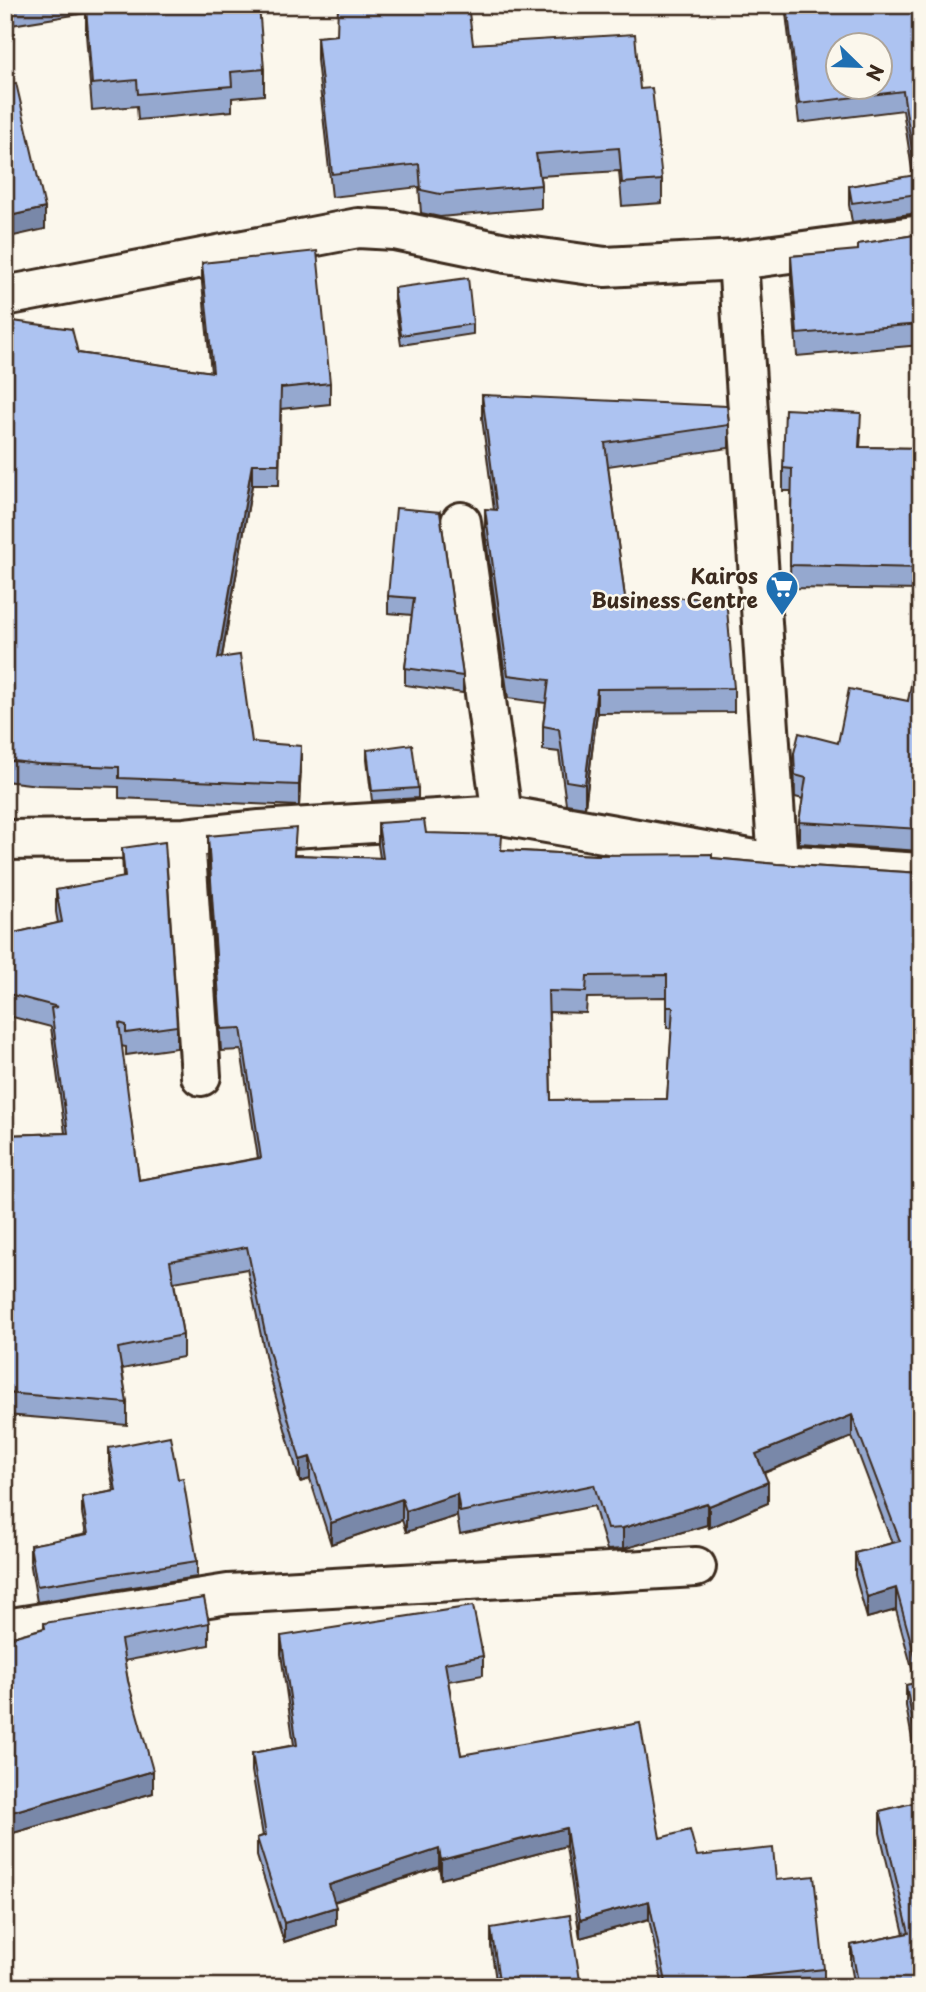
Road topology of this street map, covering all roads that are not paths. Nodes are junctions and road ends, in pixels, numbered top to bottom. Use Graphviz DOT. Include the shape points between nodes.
graph roads {
  1 [pos="921,235"];
  2 [pos="738,260"];
  3 [pos="5,296"];
  4 [pos="461,522"];
  5 [pos="502,815"];
  6 [pos="185,838"];
  7 [pos="5,840"];
  8 [pos="778,864"];
  9 [pos="921,873"];
  10 [pos="201,1076"];
  11 [pos="696,1567"];
  12 [pos="5,1629"];
  1 -- 2 [label="street"];
  2 -- 3 [label="street" via="605,267 394,230 358,228"];
  2 -- 8 [label="street"];
  4 -- 5 [label="street"];
  5 -- 6 [label="street"];
  5 -- 8 [label="street"];
  6 -- 7 [label="street"];
  6 -- 10 [label="street"];
  8 -- 9 [label="street"];
  11 -- 12 [label="street" via="228,1594"];
}
